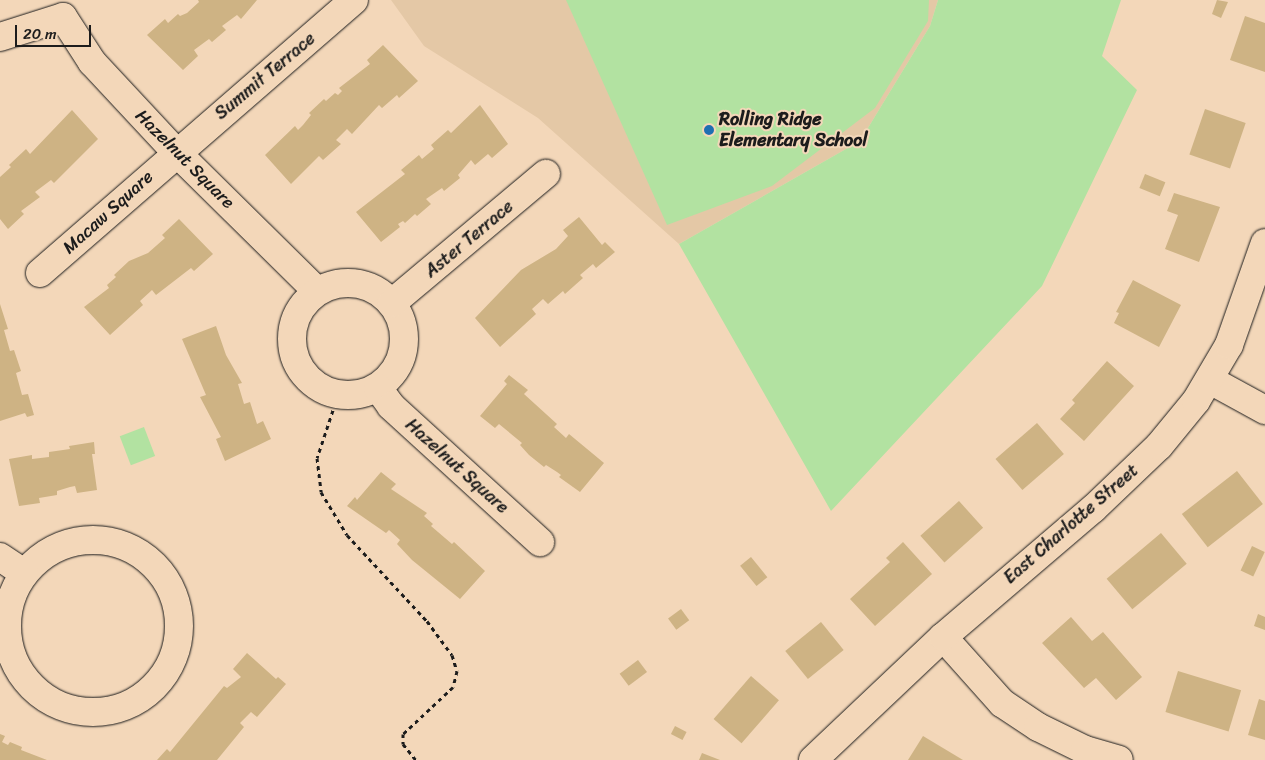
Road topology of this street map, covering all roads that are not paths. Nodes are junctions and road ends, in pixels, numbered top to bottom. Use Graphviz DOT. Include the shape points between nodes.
graph roads {
  1 [pos="354,0"];
  2 [pos="64,8"];
  3 [pos="0,37"];
  4 [pos="176,152"];
  5 [pos="546,174"];
  6 [pos="1265,243"];
  7 [pos="40,273"];
  8 [pos="317,291"];
  9 [pos="392,303"];
  10 [pos="1210,380"];
  11 [pos="378,388"];
  12 [pos="1265,410"];
  13 [pos="540,542"];
  14 [pos="0,557"];
  15 [pos="24,573"];
  16 [pos="943,637"];
  17 [pos="813,760"];
  18 [pos="1119,760"];
  1 -- 4 [label="street, Summit Terrace"];
  2 -- 3 [label="street"];
  2 -- 4 [label="street, Hazelnut Square" via="92,62"];
  4 -- 7 [label="street, Macaw Square"];
  4 -- 8 [label="street, Hazelnut Square"];
  5 -- 9 [label="street, Aster Terrace"];
  6 -- 10 [label="street, East Charlotte Street" via="1228,345"];
  8 -- 9 [label="street" via="343,283 360,284 376,290"];
  8 -- 11 [label="street" via="307,300 295,320 291,343 294,358 310,382 338,395 353,396"];
  9 -- 11 [label="street" via="400,318 405,342 397,368"];
  10 -- 12 [label="street"];
  10 -- 16 [label="street, East Charlotte Street" via="1158,446 1093,509"];
  11 -- 13 [label="street, Hazelnut Square" via="391,406"];
  14 -- 15 [label="street"];
  15 -- 15 [label="street" via="9,600 5,627 11,658 31,688 55,705 82,713 118,709 143,698 164,676 177,646 180,620 173,593 159,569 132,548 100,539 58,546"];
  16 -- 17 [label="street, East Charlotte Street"];
  16 -- 18 [label="street" via="1002,703 1038,727 1077,746"];
}
